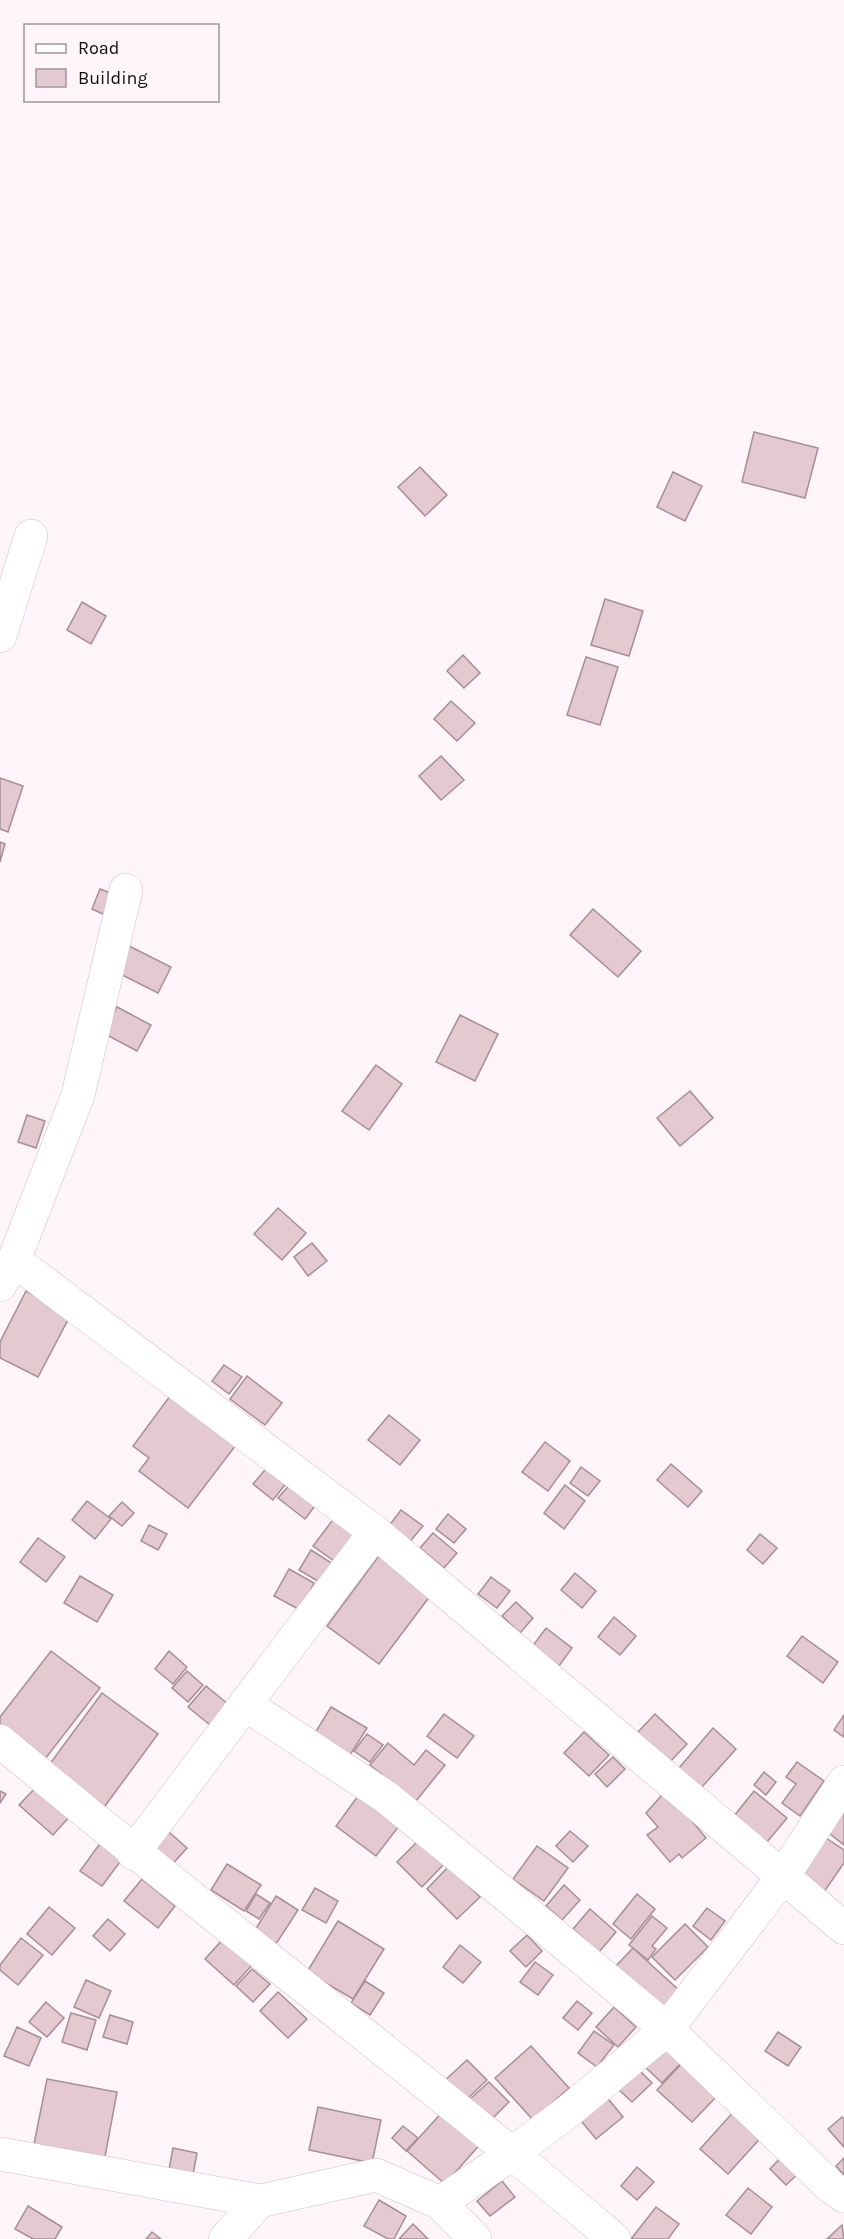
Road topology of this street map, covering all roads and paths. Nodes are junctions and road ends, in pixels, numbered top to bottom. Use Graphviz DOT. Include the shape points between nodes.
graph roads {
  1 [pos="31,536"];
  2 [pos="0,636"];
  3 [pos="126,890"];
  4 [pos="7,1273"];
  5 [pos="375,1532"];
  6 [pos="245,1704"];
  7 [pos="0,1741"];
  8 [pos="844,1782"];
  9 [pos="133,1853"];
  10 [pos="782,1878"];
  11 [pos="844,1928"];
  12 [pos="667,2029"];
  13 [pos="513,2153"];
  14 [pos="0,2154"];
  15 [pos="844,2196"];
  16 [pos="260,2201"];
  17 [pos="440,2203"];
  18 [pos="225,2239"];
  19 [pos="474,2239"];
  20 [pos="614,2239"];
  1 -- 2 [label="street"];
  3 -- 4 [label="street" via="78,1095"];
  4 -- 5 [label="street"];
  5 -- 6 [label="street"];
  5 -- 10 [label="street"];
  6 -- 9 [label="street"];
  6 -- 12 [label="street" via="386,1797"];
  7 -- 9 [label="street"];
  8 -- 10 [label="street"];
  9 -- 13 [label="street"];
  10 -- 11 [label="street"];
  10 -- 12 [label="street"];
  12 -- 13 [label="street"];
  12 -- 15 [label="street"];
  13 -- 17 [label="street"];
  13 -- 20 [label="street"];
  14 -- 16 [label="street"];
  16 -- 17 [label="street" via="376,2175"];
  16 -- 18 [label="street"];
  17 -- 19 [label="street"];
}
